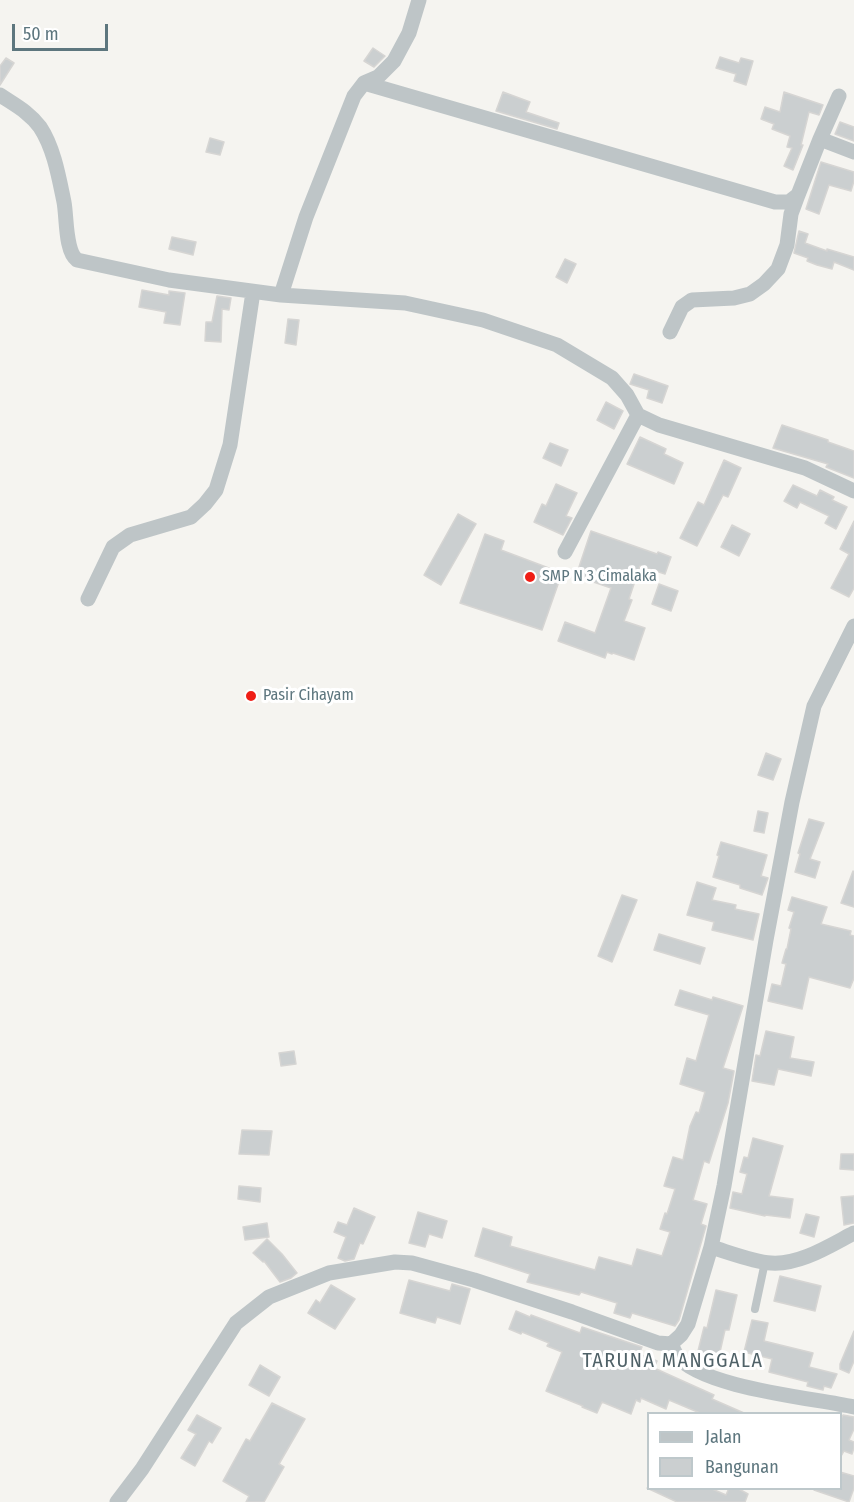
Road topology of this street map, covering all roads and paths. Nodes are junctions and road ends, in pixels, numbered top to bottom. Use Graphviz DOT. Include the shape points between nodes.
graph roads {
  1 [pos="419,0"];
  2 [pos="364,83"];
  3 [pos="0,95"];
  4 [pos="839,96"];
  5 [pos="820,139"];
  6 [pos="854,152"];
  7 [pos="798,195"];
  8 [pos="253,292"];
  9 [pos="281,295"];
  10 [pos="670,332"];
  11 [pos="638,415"];
  12 [pos="854,491"];
  13 [pos="566,552"];
  14 [pos="88,599"];
  15 [pos="854,626"];
  16 [pos="854,1233"];
  17 [pos="711,1247"];
  18 [pos="765,1262"];
  19 [pos="755,1309"];
  20 [pos="671,1344"];
  21 [pos="854,1407"];
  22 [pos="117,1502"];
  1 -- 2 [label="street" via="409,33 394,61 378,77"];
  2 -- 7 [label="street" via="769,201 789,202"];
  2 -- 9 [label="street" via="354,96 326,164"];
  3 -- 8 [label="street" via="24,110 47,140 64,204 70,252 77,260 169,280"];
  4 -- 5 [label="street"];
  5 -- 6 [label="street"];
  5 -- 7 [label="street"];
  7 -- 10 [label="street" via="778,269 764,284 750,294 734,298 692,300 682,306"];
  8 -- 9 [label="street"];
  8 -- 14 [label="street" via="230,444 216,490 191,517 130,536 113,547"];
  9 -- 11 [label="street" via="405,303 483,320 557,345 612,378 627,394"];
  11 -- 12 [label="street" via="659,425 804,468"];
  11 -- 13 [label="street"];
  15 -- 17 [label="street" via="814,706 759,978"];
  16 -- 18 [label="street" via="814,1254"];
  17 -- 18 [label="street"];
  17 -- 20 [label="street" via="688,1324"];
  18 -- 19 [label="lane"];
  20 -- 21 [label="street" via="678,1357 730,1384"];
  20 -- 22 [label="street" via="658,1344 572,1312 412,1263 395,1262 329,1273 269,1297 236,1323 142,1470"];
}
